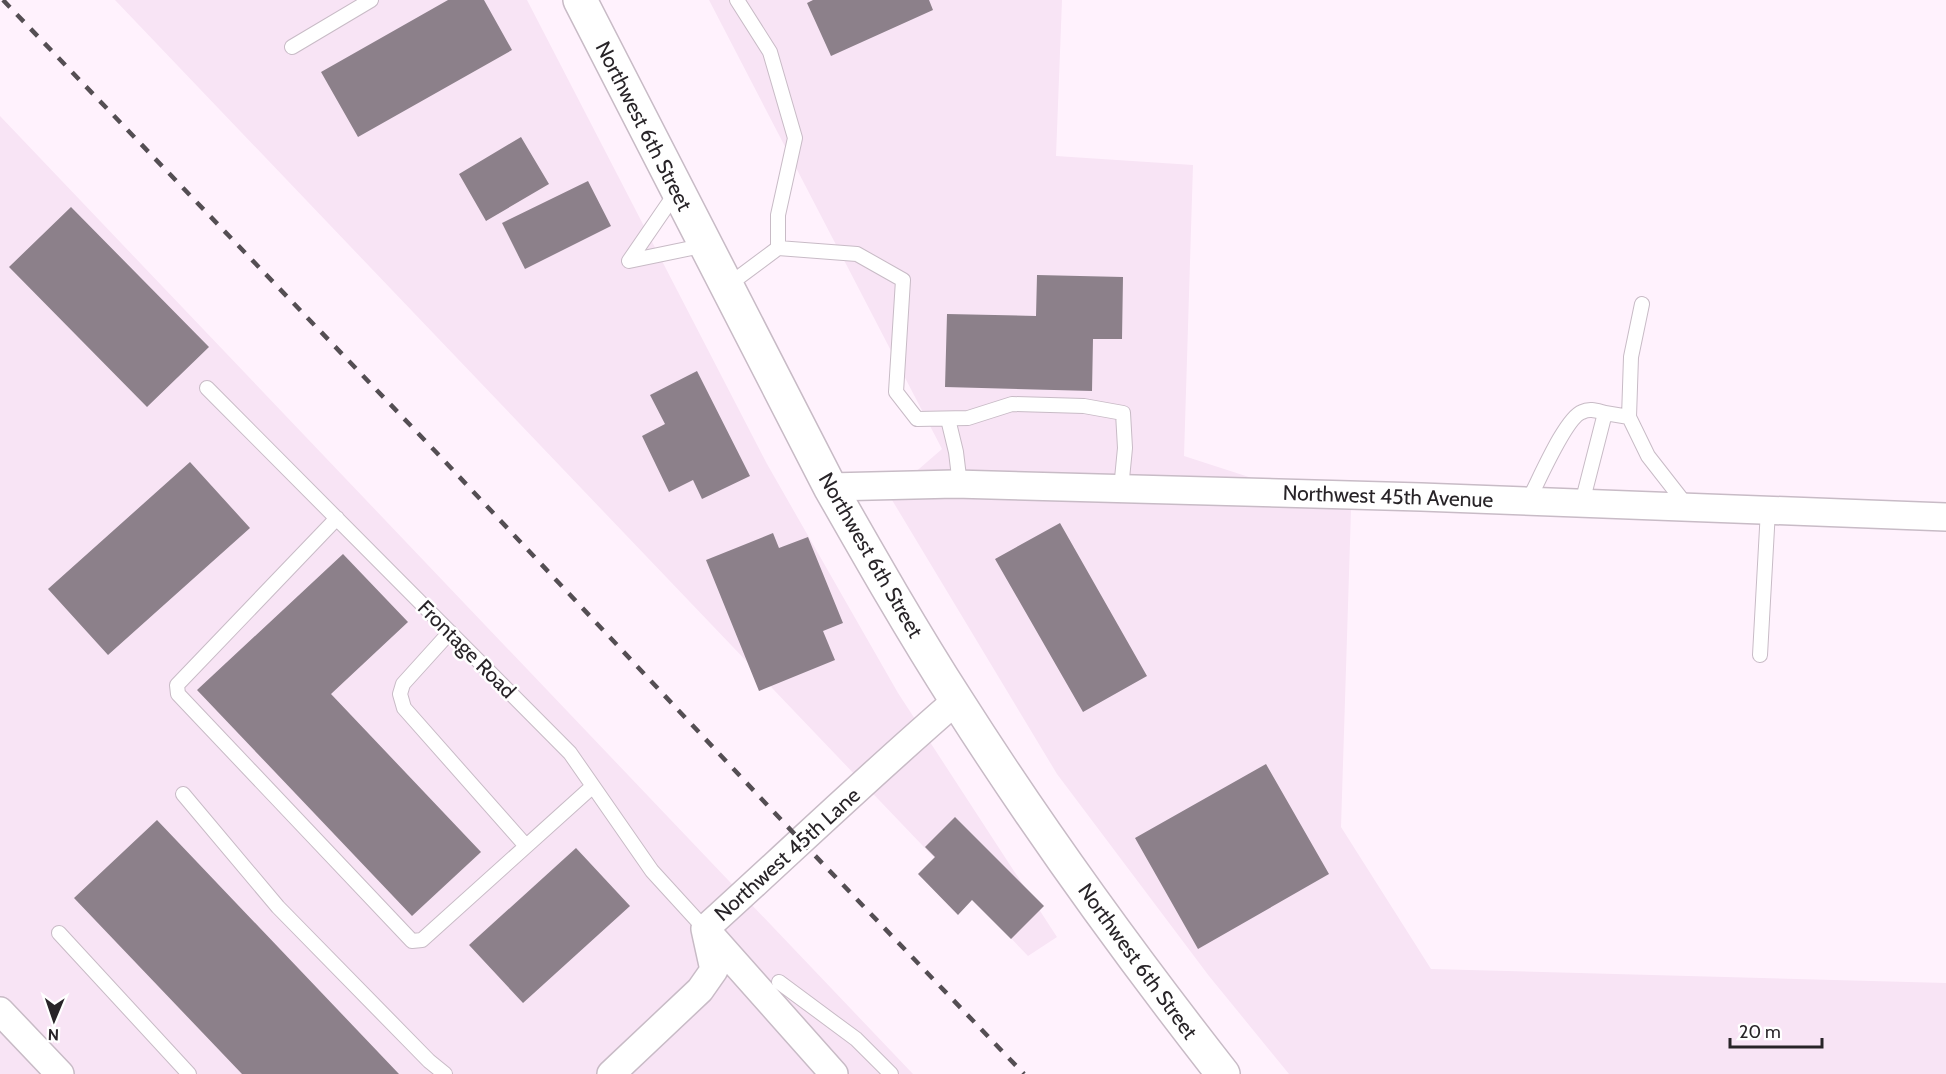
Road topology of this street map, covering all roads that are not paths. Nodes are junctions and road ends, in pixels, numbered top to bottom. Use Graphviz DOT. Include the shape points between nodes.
graph roads {
  1 [pos="371,0"];
  2 [pos="580,0"];
  3 [pos="737,0"];
  4 [pos="292,47"];
  5 [pos="677,190"];
  6 [pos="706,245"];
  7 [pos="778,248"];
  8 [pos="727,286"];
  9 [pos="1642,304"];
  10 [pos="207,388"];
  11 [pos="1605,413"];
  12 [pos="1629,417"];
  13 [pos="948,419"];
  14 [pos="960,485"];
  15 [pos="830,487"];
  16 [pos="1120,489"];
  17 [pos="1528,501"];
  18 [pos="1582,503"];
  19 [pos="1687,506"];
  20 [pos="1768,510"];
  21 [pos="1946,517"];
  22 [pos="337,518"];
  23 [pos="450,632"];
  24 [pos="1761,655"];
  25 [pos="957,700"];
  26 [pos="593,786"];
  27 [pos="183,794"];
  28 [pos="526,846"];
  29 [pos="705,929"];
  30 [pos="59,933"];
  31 [pos="779,982"];
  32 [pos="0,1011"];
  33 [pos="60,1074"];
  34 [pos="189,1074"];
  35 [pos="445,1074"];
  36 [pos="611,1074"];
  37 [pos="834,1074"];
  38 [pos="891,1074"];
  39 [pos="1222,1074"];
  1 -- 4 [label="lane"];
  2 -- 5 [label="main road, Northwest 6th Street"];
  3 -- 7 [label="lane" via="770,52 795,138 778,216"];
  5 -- 6 [label="main road, Northwest 6th Street"];
  5 -- 6 [label="lane" via="629,261"];
  6 -- 8 [label="main road, Northwest 6th Street"];
  7 -- 8 [label="lane"];
  7 -- 13 [label="lane" via="857,254 903,280 896,392 917,419"];
  8 -- 15 [label="main road, Northwest 6th Street"];
  9 -- 12 [label="lane" via="1631,357"];
  10 -- 22 [label="lane, Frontage Road"];
  11 -- 12 [label="lane"];
  11 -- 17 [label="lane" via="1592,410 1574,417"];
  11 -- 18 [label="lane"];
  12 -- 19 [label="lane" via="1648,456"];
  13 -- 14 [label="lane"];
  13 -- 16 [label="lane" via="968,418 1012,404 1084,406 1123,413 1125,448"];
  14 -- 15 [label="street, Northwest 45th Avenue"];
  14 -- 16 [label="street, Northwest 45th Avenue"];
  15 -- 25 [label="main road, Northwest 6th Street"];
  16 -- 17 [label="street, Northwest 45th Avenue"];
  17 -- 18 [label="street, Northwest 45th Avenue"];
  18 -- 19 [label="street, Northwest 45th Avenue"];
  19 -- 20 [label="street, Northwest 45th Avenue"];
  20 -- 21 [label="street, Northwest 45th Avenue"];
  20 -- 24 [label="lane"];
  22 -- 23 [label="lane, Frontage Road"];
  22 -- 28 [label="lane" via="177,685 178,694 412,941 422,940"];
  23 -- 26 [label="lane, Frontage Road" via="570,753"];
  23 -- 28 [label="lane" via="403,684 400,694 404,708"];
  25 -- 29 [label="street, Northwest 45th Lane"];
  25 -- 39 [label="main road, Northwest 6th Street" via="1075,876"];
  26 -- 28 [label="lane"];
  26 -- 29 [label="lane, Frontage Road" via="652,871"];
  27 -- 35 [label="lane" via="278,907"];
  29 -- 36 [label="street, Northwest 45th Lane" via="714,970 700,990"];
  29 -- 37 [label="street"];
  30 -- 34 [label="lane"];
  31 -- 38 [label="lane" via="856,1039"];
  32 -- 33 [label="street"];
}
